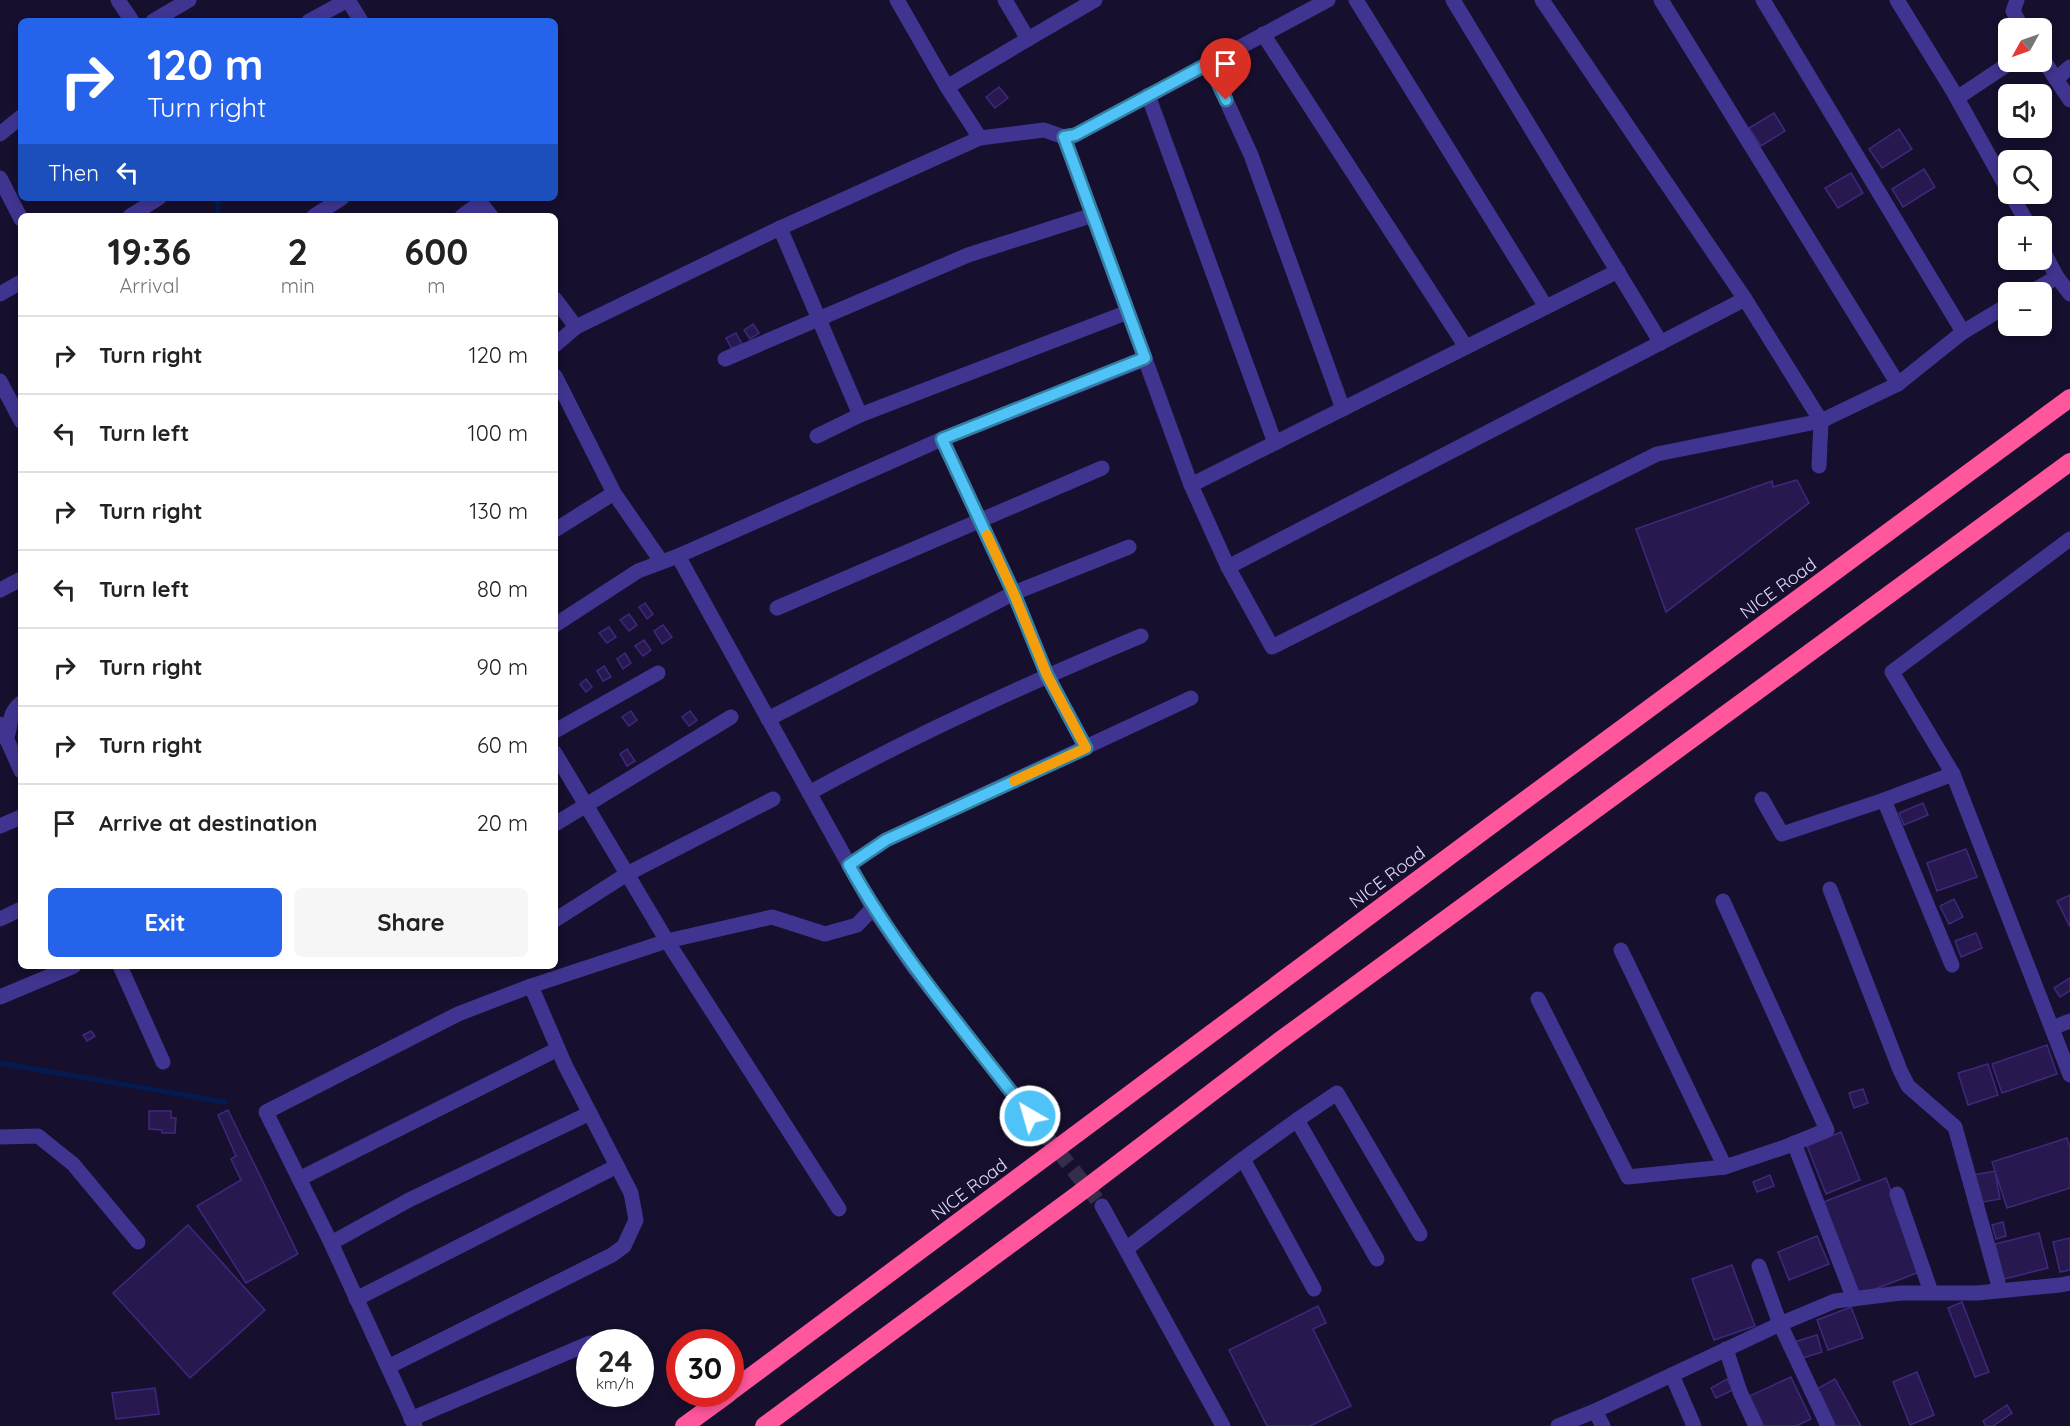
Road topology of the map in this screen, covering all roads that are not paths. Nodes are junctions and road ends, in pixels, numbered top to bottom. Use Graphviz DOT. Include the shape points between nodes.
graph roads {
  1 [pos="118,0"];
  2 [pos="189,0"];
  3 [pos="897,0"];
  4 [pos="1005,0"];
  5 [pos="1095,0"];
  6 [pos="1356,0"];
  7 [pos="1453,0"];
  8 [pos="1542,0"];
  9 [pos="1661,0"];
  10 [pos="1763,0"];
  11 [pos="1898,0"];
  12 [pos="2018,0"];
  13 [pos="351,1"];
  14 [pos="1322,2"];
  15 [pos="130,18"];
  16 [pos="158,18"];
  17 [pos="315,18"];
  18 [pos="360,18"];
  19 [pos="2017,18"];
  20 [pos="1263,34"];
  21 [pos="1028,39"];
  22 [pos="1209,63"];
  23 [pos="2070,67"];
  24 [pos="1998,71"];
  25 [pos="2051,72"];
  26 [pos="2056,79"];
  27 [pos="947,87"];
  28 [pos="1149,95"];
  29 [pos="1958,98"];
  30 [pos="2070,100"];
  31 [pos="18,119"];
  32 [pos="0,134"];
  33 [pos="1064,137"];
  34 [pos="980,138"];
  35 [pos="1998,171"];
  36 [pos="0,178"];
  37 [pos="154,201"];
  38 [pos="337,201"];
  39 [pos="477,201"];
  40 [pos="18,213"];
  41 [pos="135,213"];
  42 [pos="319,213"];
  43 [pos="465,213"];
  44 [pos="1093,215"];
  45 [pos="780,228"];
  46 [pos="2052,268"];
  47 [pos="1618,271"];
  48 [pos="2057,277"];
  49 [pos="2048,282"];
  50 [pos="18,284"];
  51 [pos="0,294"];
  52 [pos="2070,294"];
  53 [pos="1745,299"];
  54 [pos="558,303"];
  55 [pos="1546,307"];
  56 [pos="1998,311"];
  57 [pos="1128,312"];
  58 [pos="819,318"];
  59 [pos="576,327"];
  60 [pos="1963,332"];
  61 [pos="558,342"];
  62 [pos="1661,343"];
  63 [pos="1466,347"];
  64 [pos="1145,358"];
  65 [pos="725,359"];
  66 [pos="0,381"];
  67 [pos="558,382"];
  68 [pos="1898,384"];
  69 [pos="2070,398"];
  70 [pos="1342,409"];
  71 [pos="18,415"];
  72 [pos="860,416"];
  73 [pos="1821,421"];
  74 [pos="817,436"];
  75 [pos="942,439"];
  76 [pos="1275,443"];
  77 [pos="2070,462"];
  78 [pos="1820,466"];
  79 [pos="1102,468"];
  80 [pos="1191,485"];
  81 [pos="614,494"];
  82 [pos="980,520"];
  83 [pos="558,528"];
  84 [pos="2070,539"];
  85 [pos="1129,547"];
  86 [pos="678,556"];
  87 [pos="661,561"];
  88 [pos="1228,567"];
  89 [pos="18,581"];
  90 [pos="0,590"];
  91 [pos="1014,594"];
  92 [pos="777,608"];
  93 [pos="558,622"];
  94 [pos="1141,636"];
  95 [pos="658,673"];
  96 [pos="1047,675"];
  97 [pos="1191,698"];
  98 [pos="18,706"];
  99 [pos="731,717"];
  100 [pos="768,719"];
  101 [pos="0,724"];
  102 [pos="558,729"];
  103 [pos="3,740"];
  104 [pos="1086,748"];
  105 [pos="558,758"];
  106 [pos="18,766"];
  107 [pos="1953,774"];
  108 [pos="809,793"];
  109 [pos="773,799"];
  110 [pos="1762,799"];
  111 [pos="1884,800"];
  112 [pos="586,805"];
  113 [pos="18,818"];
  114 [pos="558,822"];
  115 [pos="0,826"];
  116 [pos="849,865"];
  117 [pos="627,874"];
  118 [pos="1830,889"];
  119 [pos="1723,901"];
  120 [pos="873,908"];
  121 [pos="18,911"];
  122 [pos="558,918"];
  123 [pos="0,920"];
  124 [pos="667,941"];
  125 [pos="1621,950"];
  126 [pos="1952,965"];
  127 [pos="67,969"];
  128 [pos="121,969"];
  129 [pos="531,986"];
  130 [pos="0,997"];
  131 [pos="1538,999"];
  132 [pos="2070,1021"];
  133 [pos="2052,1028"];
  134 [pos="558,1049"];
  135 [pos="163,1062"];
  136 [pos="2070,1075"];
  137 [pos="590,1113"];
  138 [pos="1030,1116"];
  139 [pos="1297,1120"];
  140 [pos="0,1137"];
  141 [pos="1794,1143"];
  142 [pos="1243,1159"];
  143 [pos="617,1166"];
  144 [pos="1725,1167"];
  145 [pos="299,1179"];
  146 [pos="1897,1194"];
  147 [pos="1102,1206"];
  148 [pos="839,1209"];
  149 [pos="1420,1234"];
  150 [pos="138,1242"];
  151 [pos="331,1243"];
  152 [pos="1126,1249"];
  153 [pos="1377,1259"];
  154 [pos="1759,1266"];
  155 [pos="2070,1283"];
  156 [pos="1314,1289"];
  157 [pos="2000,1290"];
  158 [pos="1931,1292"];
  159 [pos="356,1299"];
  160 [pos="1854,1299"];
  161 [pos="1780,1324"];
  162 [pos="576,1349"];
  163 [pos="1726,1349"];
  164 [pos="388,1367"];
  165 [pos="1672,1375"];
  166 [pos="744,1382"];
  167 [pos="710,1407"];
  168 [pos="1595,1411"];
  169 [pos="413,1422"];
  170 [pos="684,1426"];
  171 [pos="764,1426"];
  172 [pos="1223,1426"];
  173 [pos="1558,1426"];
  174 [pos="1603,1426"];
  175 [pos="1694,1426"];
  176 [pos="1756,1426"];
  177 [pos="1828,1426"];
  1 -- 15 [label="street"];
  2 -- 16 [label="street"];
  3 -- 27 [label="street"];
  4 -- 21 [label="street"];
  5 -- 21 [label="street"];
  6 -- 55 [label="street"];
  7 -- 47 [label="street"];
  8 -- 53 [label="street"];
  9 -- 68 [label="street"];
  10 -- 60 [label="street"];
  11 -- 29 [label="street"];
  12 -- 19 [label="street" via="2013,11"];
  13 -- 17 [label="street"];
  13 -- 18 [label="street"];
  14 -- 20 [label="street"];
  20 -- 22 [label="street"];
  20 -- 63 [label="street"];
  21 -- 27 [label="street"];
  22 -- 28 [label="street"];
  22 -- 70 [label="street" via="1251,155"];
  23 -- 26 [label="street"];
  24 -- 29 [label="street"];
  25 -- 26 [label="street"];
  26 -- 30 [label="street"];
  27 -- 34 [label="street"];
  28 -- 33 [label="street" via="1075,135"];
  28 -- 76 [label="street"];
  29 -- 35 [label="street"];
  31 -- 32 [label="street"];
  33 -- 34 [label="street" via="1044,130"];
  33 -- 44 [label="street"];
  34 -- 45 [label="street"];
  36 -- 40 [label="street"];
  37 -- 41 [label="street"];
  38 -- 42 [label="street"];
  39 -- 43 [label="street"];
  44 -- 57 [label="street"];
  44 -- 58 [label="street" via="968,255"];
  45 -- 58 [label="street"];
  45 -- 59 [label="street"];
  46 -- 48 [label="street"];
  47 -- 55 [label="street"];
  47 -- 62 [label="street"];
  48 -- 49 [label="street"];
  48 -- 52 [label="street"];
  50 -- 51 [label="street"];
  53 -- 62 [label="street"];
  53 -- 73 [label="street"];
  54 -- 59 [label="street"];
  55 -- 63 [label="street"];
  56 -- 60 [label="street"];
  57 -- 64 [label="street"];
  57 -- 72 [label="street"];
  58 -- 65 [label="street"];
  58 -- 72 [label="street"];
  59 -- 61 [label="street"];
  60 -- 68 [label="street"];
  62 -- 88 [label="street"];
  63 -- 70 [label="street"];
  64 -- 75 [label="street"];
  64 -- 80 [label="street"];
  66 -- 71 [label="street"];
  67 -- 81 [label="street"];
  68 -- 73 [label="street"];
  69 -- 166 [label="highway, NICE Road"];
  70 -- 76 [label="street"];
  72 -- 74 [label="street"];
  73 -- 78 [label="street"];
  73 -- 88 [label="street" via="1657,454 1272,647"];
  75 -- 82 [label="street"];
  75 -- 86 [label="street"];
  76 -- 80 [label="street"];
  77 -- 171 [label="highway" via="1288,1035"];
  79 -- 82 [label="street"];
  80 -- 88 [label="street"];
  81 -- 83 [label="street"];
  81 -- 87 [label="street"];
  82 -- 91 [label="street"];
  82 -- 92 [label="street"];
  84 -- 107 [label="street" via="1892,672"];
  85 -- 91 [label="street"];
  86 -- 87 [label="street"];
  86 -- 100 [label="street"];
  87 -- 93 [label="street" via="638,571"];
  89 -- 90 [label="street"];
  91 -- 96 [label="street"];
  91 -- 100 [label="street"];
  94 -- 96 [label="street"];
  95 -- 102 [label="street"];
  96 -- 104 [label="street"];
  96 -- 108 [label="street"];
  97 -- 104 [label="street"];
  98 -- 103 [label="street" via="10,715"];
  99 -- 112 [label="street"];
  100 -- 108 [label="street"];
  101 -- 103 [label="street"];
  103 -- 106 [label="street"];
  104 -- 116 [label="street" via="886,840"];
  105 -- 112 [label="street"];
  107 -- 111 [label="street"];
  107 -- 133 [label="street"];
  108 -- 116 [label="street"];
  109 -- 117 [label="street"];
  110 -- 111 [label="street" via="1782,834"];
  111 -- 126 [label="street"];
  112 -- 114 [label="street"];
  112 -- 117 [label="street"];
  113 -- 115 [label="street"];
  116 -- 120 [label="street"];
  117 -- 122 [label="street"];
  117 -- 124 [label="street"];
  118 -- 157 [label="street" via="1908,1086 1955,1128"];
  119 -- 141 [label="street" via="1827,1130"];
  120 -- 124 [label="street" via="857,925 825,934 771,917"];
  120 -- 138 [label="street" via="915,969"];
  121 -- 123 [label="street"];
  124 -- 129 [label="street"];
  124 -- 148 [label="street"];
  125 -- 144 [label="street"];
  127 -- 130 [label="street"];
  128 -- 135 [label="street"];
  129 -- 134 [label="street"];
  129 -- 145 [label="street" via="458,1014 266,1112"];
  131 -- 144 [label="street" via="1628,1177"];
  132 -- 133 [label="street"];
  133 -- 136 [label="street"];
  134 -- 137 [label="street"];
  134 -- 145 [label="street"];
  137 -- 143 [label="street"];
  137 -- 151 [label="street" via="409,1200"];
  139 -- 142 [label="street"];
  139 -- 149 [label="street" via="1337,1093"];
  139 -- 153 [label="street"];
  140 -- 150 [label="street" via="38,1136 73,1164"];
  141 -- 144 [label="street"];
  141 -- 160 [label="street"];
  142 -- 152 [label="street"];
  142 -- 156 [label="street"];
  143 -- 159 [label="street"];
  143 -- 164 [label="street" via="631,1193 636,1220 624,1246 612,1256"];
  145 -- 151 [label="street"];
  146 -- 158 [label="street"];
  147 -- 152 [label="street"];
  151 -- 159 [label="street"];
  152 -- 172 [label="street"];
  154 -- 161 [label="street"];
  155 -- 157 [label="street"];
  157 -- 158 [label="street"];
  158 -- 160 [label="street"];
  159 -- 164 [label="street"];
  160 -- 161 [label="street" via="1835,1301"];
  161 -- 163 [label="street"];
  161 -- 177 [label="street"];
  162 -- 169 [label="street"];
  163 -- 165 [label="street"];
  163 -- 176 [label="street"];
  164 -- 169 [label="street"];
  165 -- 168 [label="street"];
  165 -- 175 [label="street"];
  167 -- 170 [label="highway, NICE Road"];
  168 -- 173 [label="street"];
  168 -- 174 [label="street"];
}
